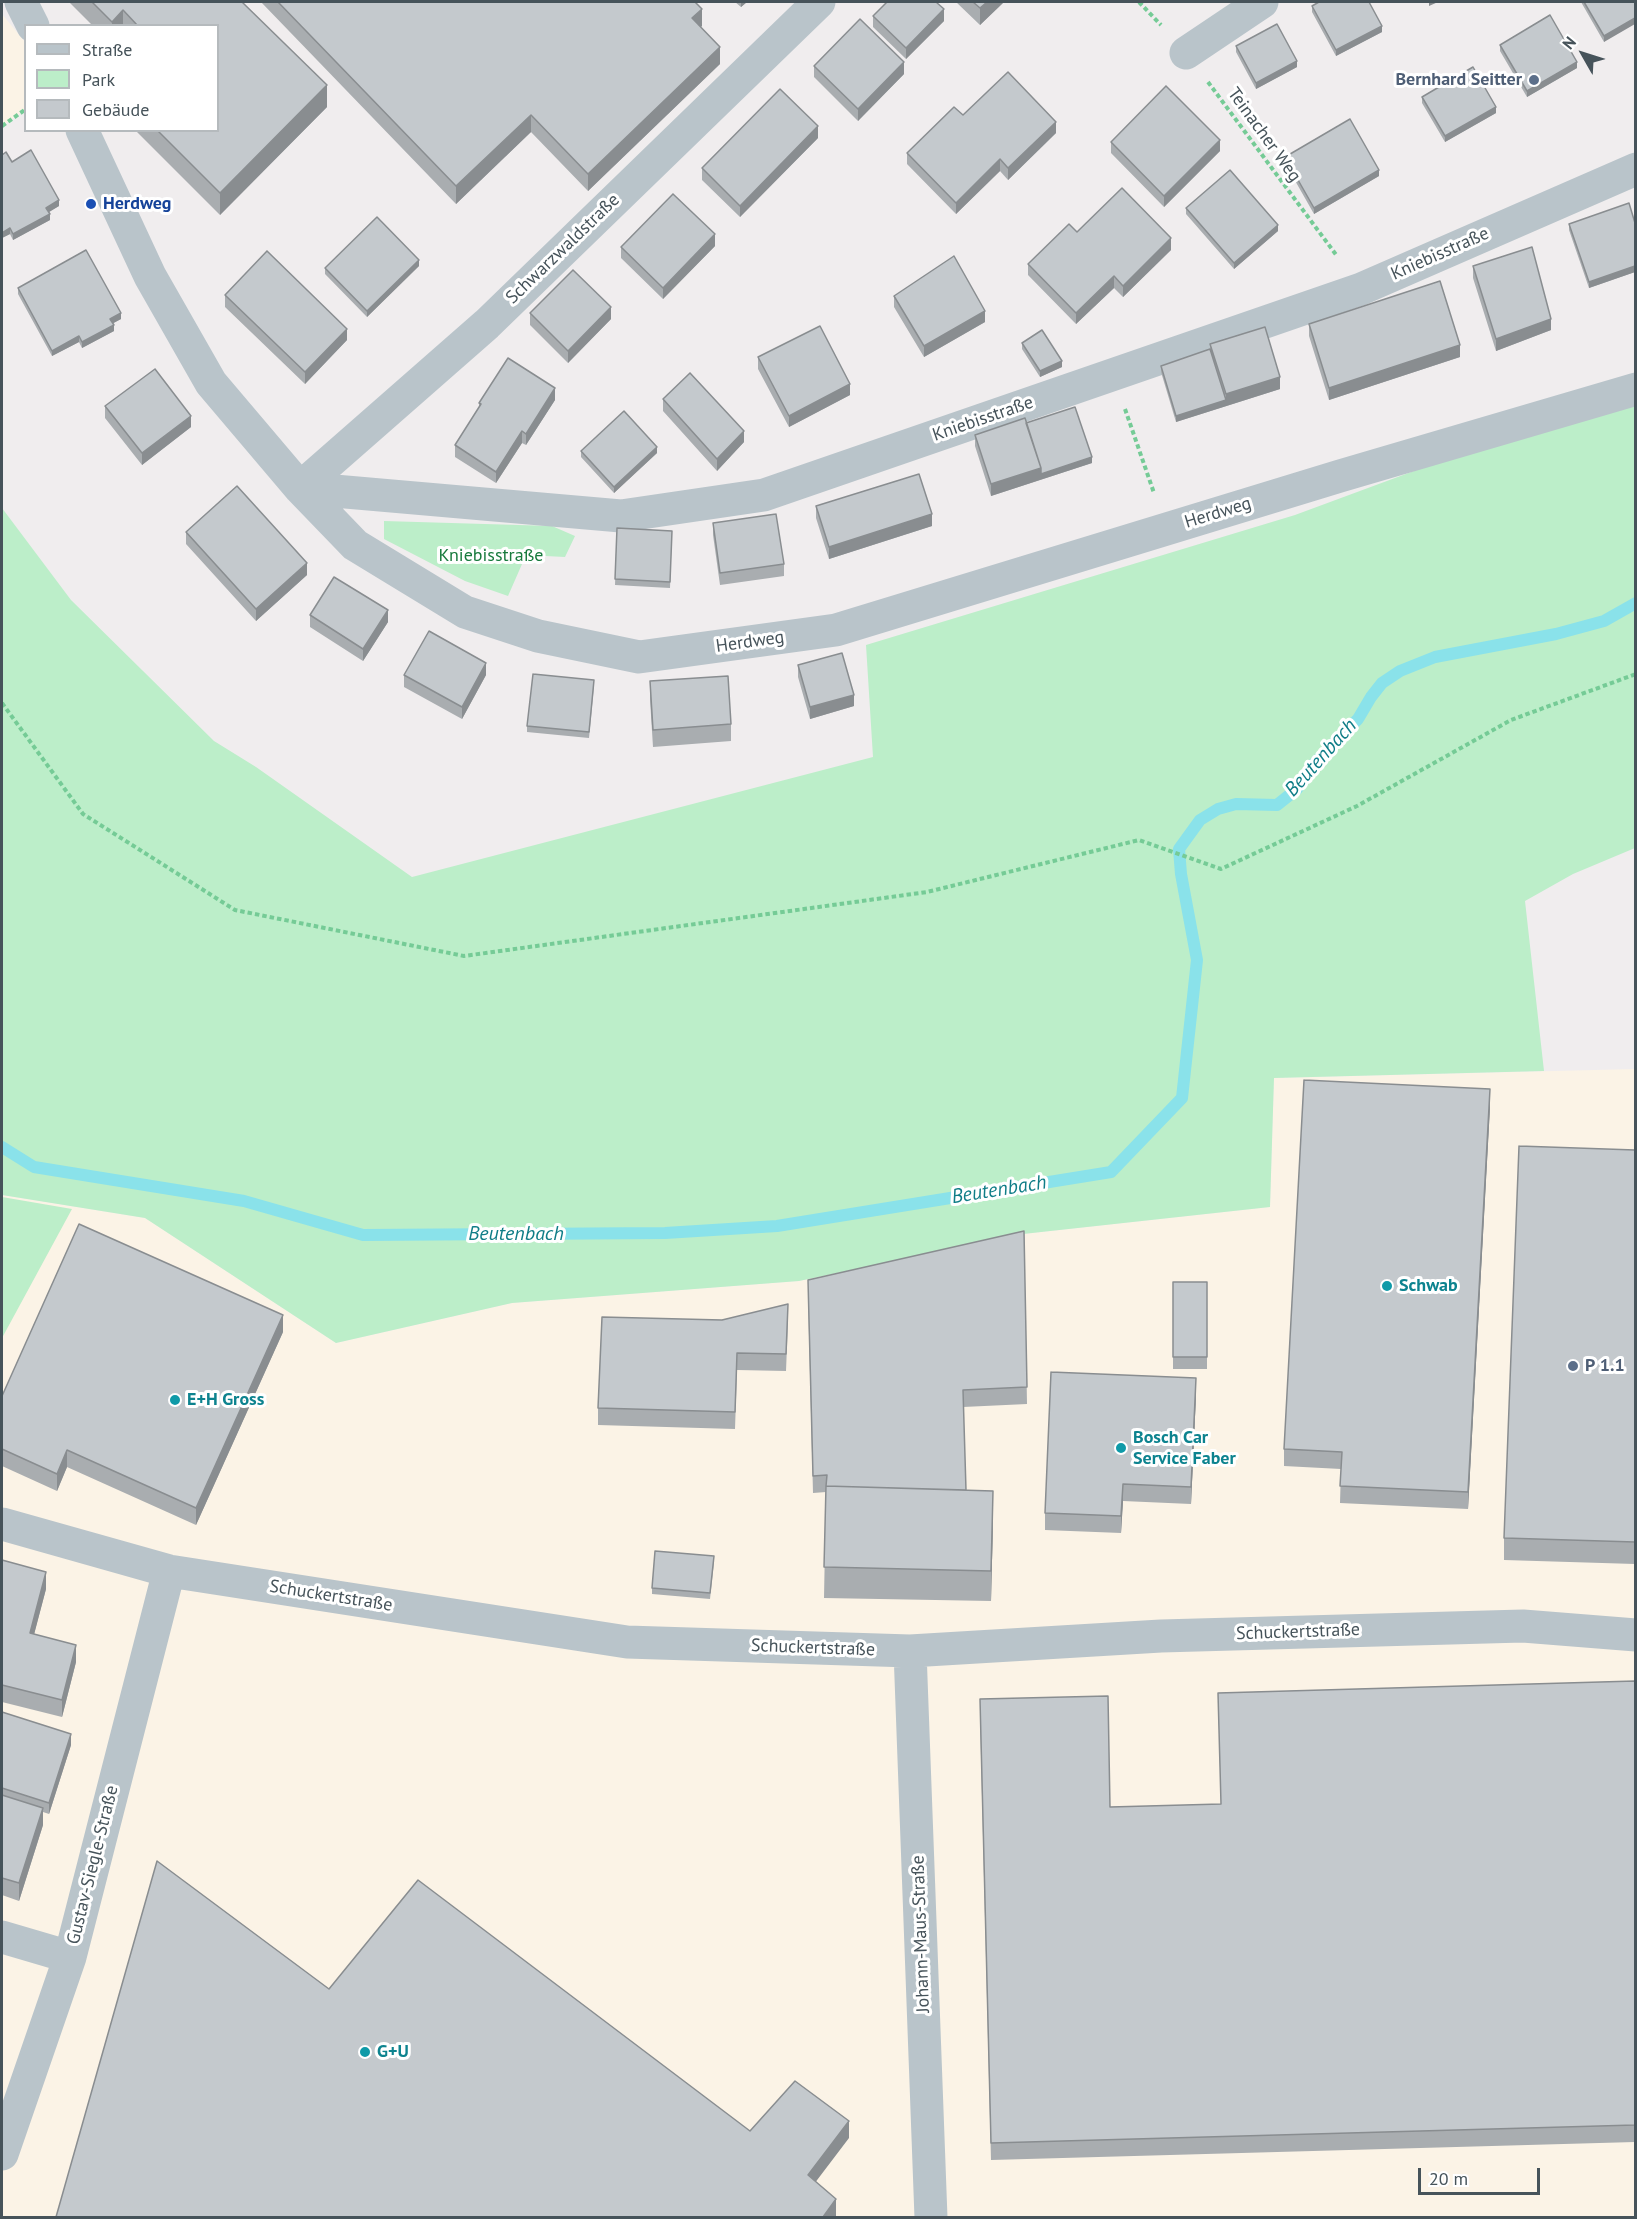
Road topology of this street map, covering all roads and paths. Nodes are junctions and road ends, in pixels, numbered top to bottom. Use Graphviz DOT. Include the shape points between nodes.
graph roads {
  1 [pos="21,2"];
  2 [pos="819,2"];
  3 [pos="1139,2"];
  4 [pos="1262,2"];
  5 [pos="32,24"];
  6 [pos="1186,52"];
  7 [pos="24,110"];
  8 [pos="2,126"];
  9 [pos="83,132"];
  10 [pos="1635,169"];
  11 [pos="1361,289"];
  12 [pos="1114,374"];
  13 [pos="1635,389"];
  14 [pos="300,488"];
  15 [pos="1166,529"];
  16 [pos="1635,674"];
  17 [pos="2,703"];
  18 [pos="2,1524"];
  19 [pos="169,1571"];
  20 [pos="1635,1635"];
  21 [pos="910,1651"];
  22 [pos="2,1936"];
  23 [pos="70,1956"];
  24 [pos="2,2154"];
  25 [pos="932,2217"];
  1 -- 5 [label="street"];
  2 -- 14 [label="street, Schwarzwaldstraße" via="487,324"];
  3 -- 6 [label="path, Teinacher Weg"];
  4 -- 6 [label="street"];
  6 -- 11 [label="path, Teinacher Weg"];
  7 -- 8 [label="path"];
  9 -- 14 [label="street, Herdweg" via="150,276 211,383"];
  10 -- 11 [label="street, Kniebisstraße"];
  11 -- 12 [label="street, Kniebisstraße"];
  12 -- 14 [label="street, Kniebisstraße" via="764,495 621,516"];
  12 -- 15 [label="path"];
  13 -- 15 [label="street, Herdweg"];
  14 -- 15 [label="street, Herdweg" via="355,546 465,612 538,636 639,657 836,630"];
  16 -- 17 [label="path" via="1511,720 1357,806 1221,869 1139,840 927,892 464,957 235,910 83,814"];
  18 -- 19 [label="street, Schuckertstraße"];
  19 -- 21 [label="street, Schuckertstraße" via="627,1642"];
  19 -- 23 [label="street, Gustav-Siegle-Straße"];
  20 -- 21 [label="street, Schuckertstraße" via="1523,1626 1161,1636"];
  21 -- 25 [label="street, Johann-Maus-Straße"];
  22 -- 23 [label="street"];
  23 -- 24 [label="street, Gustav-Siegle-Straße"];
}
